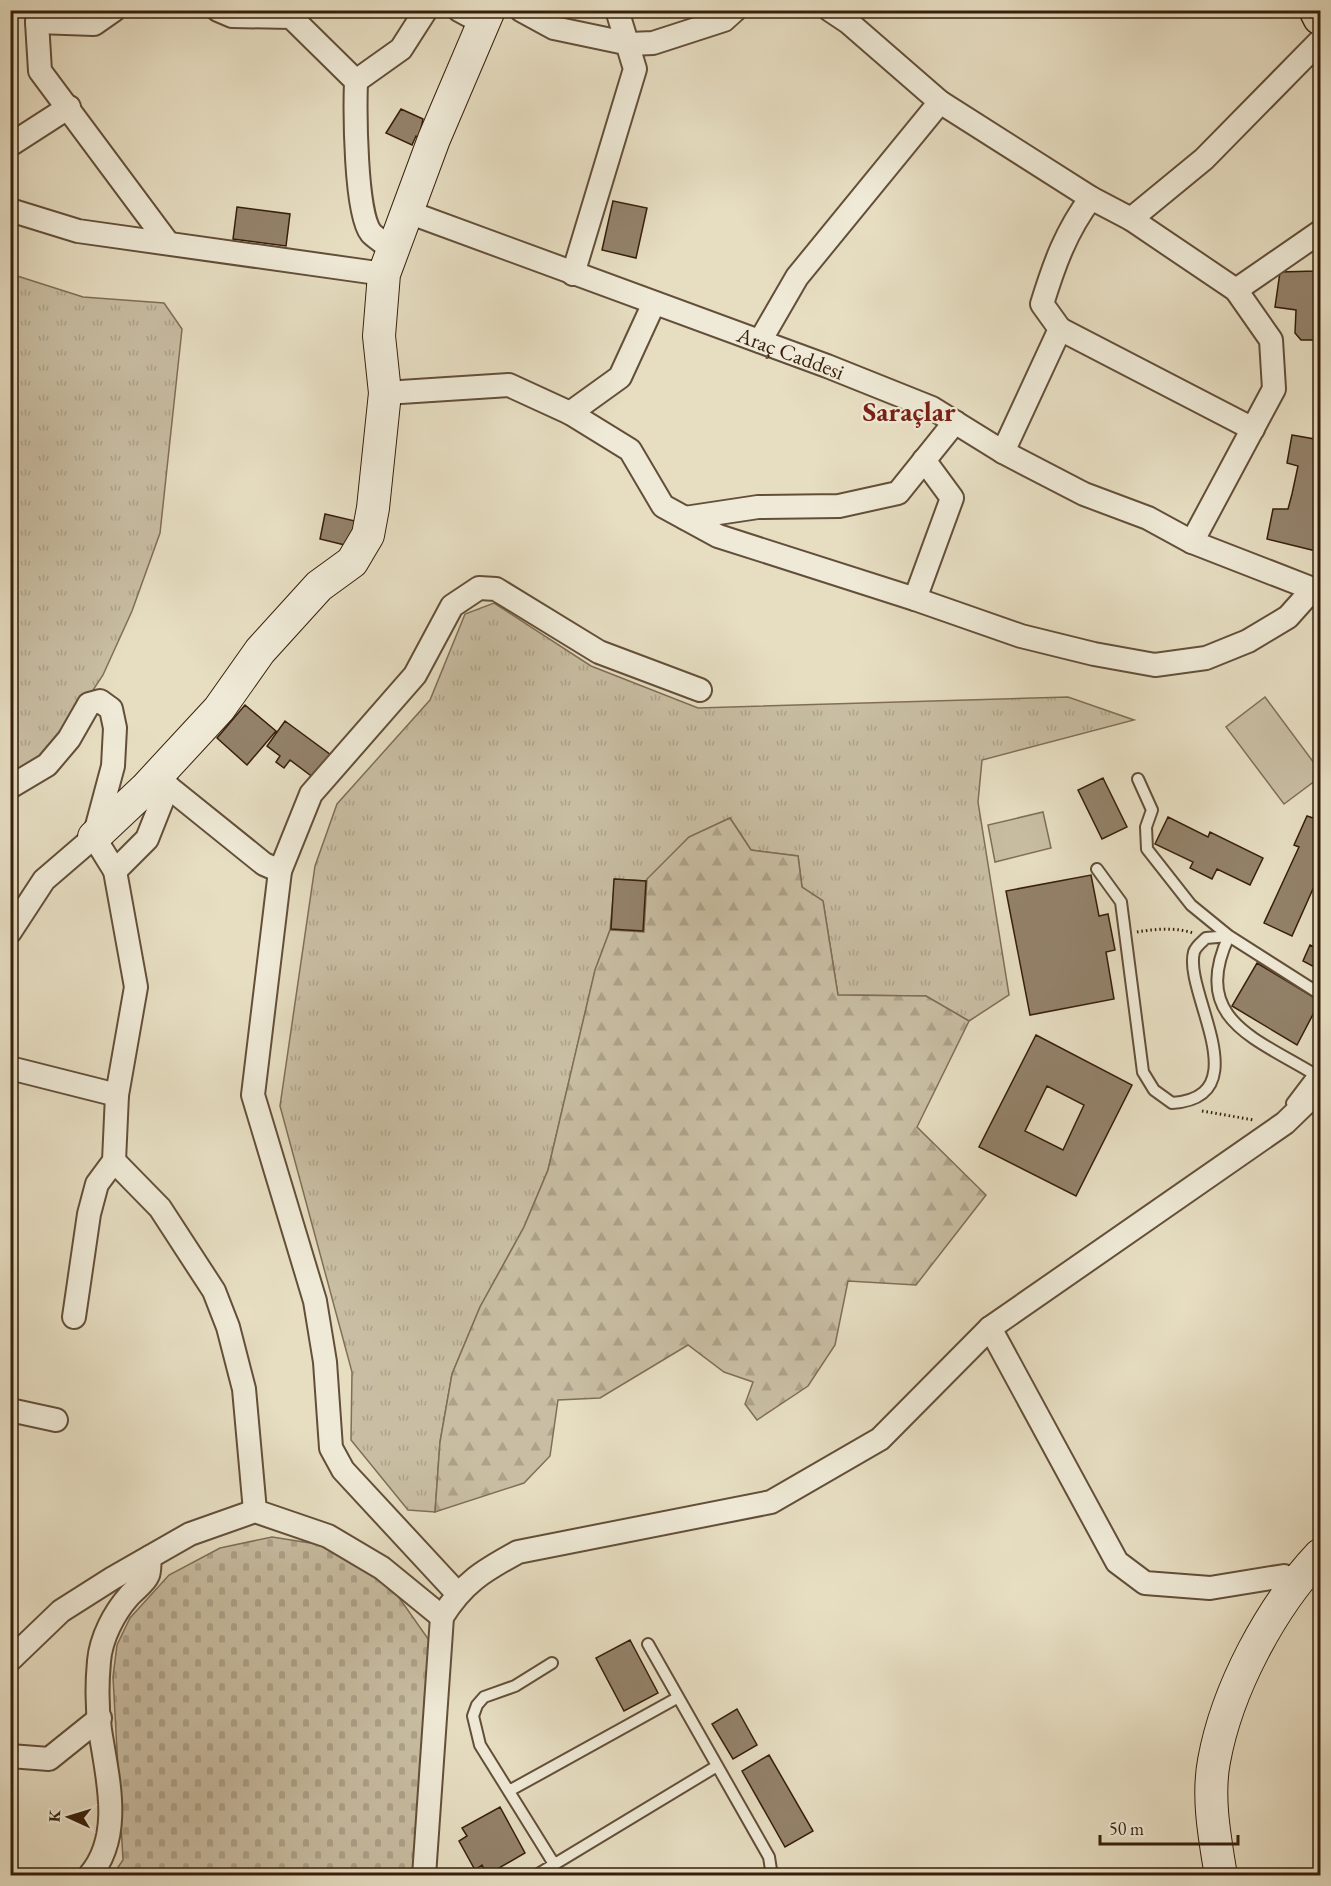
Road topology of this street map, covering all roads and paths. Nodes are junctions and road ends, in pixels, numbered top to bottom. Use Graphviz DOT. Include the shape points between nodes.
graph roads {
  1 [pos="114,10"];
  2 [pos="218,10"];
  3 [pos="426,10"];
  4 [pos="521,10"];
  5 [pos="617,10"];
  6 [pos="735,10"];
  7 [pos="830,10"];
  8 [pos="1316,10"];
  9 [pos="477,15"];
  10 [pos="42,16"];
  11 [pos="1320,18"];
  12 [pos="1320,41"];
  13 [pos="630,44"];
  14 [pos="356,81"];
  15 [pos="940,102"];
  16 [pos="69,107"];
  17 [pos="10,145"];
  18 [pos="1091,198"];
  19 [pos="10,210"];
  20 [pos="408,212"];
  21 [pos="1131,219"];
  22 [pos="1320,232"];
  23 [pos="168,243"];
  24 [pos="389,262"];
  25 [pos="573,274"];
  26 [pos="1236,290"];
  27 [pos="654,303"];
  28 [pos="1060,329"];
  29 [pos="759,341"];
  30 [pos="385,393"];
  31 [pos="570,413"];
  32 [pos="955,422"];
  33 [pos="1253,429"];
  34 [pos="1003,452"];
  35 [pos="924,460"];
  36 [pos="685,518"];
  37 [pos="1192,542"];
  38 [pos="1317,590"];
  39 [pos="915,599"];
  40 [pos="700,690"];
  41 [pos="1138,780"];
  42 [pos="162,781"];
  43 [pos="10,787"];
  44 [pos="94,837"];
  45 [pos="1097,869"];
  46 [pos="115,871"];
  47 [pos="280,871"];
  48 [pos="10,932"];
  49 [pos="1125,934"];
  50 [pos="1229,936"];
  51 [pos="1206,938"];
  52 [pos="1320,994"];
  53 [pos="10,1068"];
  54 [pos="1320,1089"];
  55 [pos="117,1095"];
  56 [pos="1193,1102"];
  57 [pos="1289,1106"];
  58 [pos="1255,1120"];
  59 [pos="114,1161"];
  60 [pos="74,1317"];
  61 [pos="990,1328"];
  62 [pos="10,1410"];
  63 [pos="56,1420"];
  64 [pos="255,1511"];
  65 [pos="1320,1555"];
  66 [pos="150,1557"];
  67 [pos="1294,1583"];
  68 [pos="457,1593"];
  69 [pos="442,1617"];
  70 [pos="648,1644"];
  71 [pos="10,1660"];
  72 [pos="552,1663"];
  73 [pos="677,1698"];
  74 [pos="100,1718"];
  75 [pos="10,1756"];
  76 [pos="717,1766"];
  77 [pos="509,1791"];
  78 [pos="554,1864"];
  79 [pos="89,1875"];
  80 [pos="424,1875"];
  81 [pos="537,1875"];
  82 [pos="772,1875"];
  83 [pos="1221,1875"];
  1 -- 10 [label="street" via="94,24"];
  2 -- 14 [label="street" via="232,16 291,17"];
  3 -- 14 [label="street" via="401,50"];
  4 -- 13 [label="street" via="554,28"];
  5 -- 13 [label="street"];
  6 -- 13 [label="street" via="724,20 663,40"];
  7 -- 15 [label="street"];
  8 -- 11 [label="main road"];
  9 -- 20 [label="main road"];
  10 -- 16 [label="street" via="40,71"];
  12 -- 21 [label="street" via="1204,159"];
  13 -- 25 [label="street" via="635,69"];
  14 -- 24 [label="street" via="354,143 366,219"];
  15 -- 18 [label="street"];
  15 -- 29 [label="street" via="797,277"];
  16 -- 17 [label="street"];
  16 -- 23 [label="street"];
  18 -- 21 [label="street"];
  18 -- 28 [label="street" via="1058,254 1042,304"];
  19 -- 23 [label="street" via="78,231"];
  20 -- 24 [label="main road"];
  20 -- 25 [label="street, Araç Caddesi"];
  21 -- 26 [label="street"];
  22 -- 26 [label="street"];
  23 -- 24 [label="street"];
  24 -- 30 [label="main road" via="380,336"];
  25 -- 27 [label="street, Araç Caddesi"];
  26 -- 33 [label="street" via="1271,340 1274,389"];
  27 -- 29 [label="street, Araç Caddesi"];
  27 -- 31 [label="street" via="620,377"];
  28 -- 33 [label="street"];
  28 -- 34 [label="street"];
  29 -- 32 [label="street, Araç Caddesi" via="932,408"];
  30 -- 31 [label="street" via="509,385"];
  30 -- 42 [label="main road" via="368,535 352,562 319,586 260,651"];
  31 -- 36 [label="street" via="630,450 663,506"];
  32 -- 34 [label="street, Araç Caddesi"];
  32 -- 35 [label="street"];
  33 -- 37 [label="street"];
  34 -- 37 [label="street, Araç Caddesi" via="1084,494 1148,518"];
  35 -- 36 [label="street" via="898,493 839,506 758,507"];
  35 -- 39 [label="street" via="952,498"];
  36 -- 39 [label="street" via="718,536"];
  37 -- 38 [label="street, Araç Caddesi"];
  38 -- 39 [label="street" via="1288,617 1248,641 1206,658 1155,665 1021,636"];
  40 -- 47 [label="street" via="599,652 496,589 479,588 452,606 415,675 311,794"];
  41 -- 50 [label="lane" via="1152,810 1146,826 1147,849 1191,905"];
  42 -- 44 [label="main road"];
  42 -- 46 [label="street" via="147,839"];
  42 -- 47 [label="street" via="264,864"];
  43 -- 44 [label="street" via="47,765 69,739 89,704 100,701 111,709 115,728 113,766"];
  44 -- 46 [label="street"];
  44 -- 48 [label="street" via="44,880"];
  45 -- 49 [label="lane" via="1121,902"];
  46 -- 55 [label="street" via="136,987"];
  47 -- 68 [label="street" via="253,1095 315,1301 325,1362 331,1448 343,1470"];
  49 -- 51 [label="path" via="1154,929 1185,930"];
  49 -- 56 [label="lane" via="1143,1072 1154,1090 1172,1103"];
  50 -- 51 [label="lane"];
  50 -- 52 [label="lane"];
  50 -- 57 [label="lane" via="1220,955 1218,975 1218,995 1225,1014 1239,1028 1314,1074"];
  51 -- 56 [label="lane" via="1194,949 1192,965 1214,1044 1214,1067 1208,1088"];
  53 -- 55 [label="street"];
  54 -- 61 [label="street" via="1285,1124"];
  55 -- 59 [label="street"];
  56 -- 58 [label="path" via="1203,1111"];
  59 -- 60 [label="street" via="97,1184 89,1214"];
  59 -- 64 [label="street" via="160,1208 214,1291 244,1389"];
  61 -- 67 [label="street" via="1117,1562 1145,1583 1210,1588 1284,1576"];
  61 -- 68 [label="street" via="880,1439 771,1502 518,1552"];
  62 -- 63 [label="street"];
  64 -- 66 [label="street" via="190,1534"];
  64 -- 69 [label="street" via="328,1536 382,1568"];
  65 -- 67 [label="main road"];
  66 -- 71 [label="street" via="61,1611"];
  66 -- 74 [label="street" via="148,1575 118,1612 103,1641 99,1661"];
  67 -- 83 [label="main road" via="1271,1617 1250,1660 1214,1761 1211,1800"];
  68 -- 69 [label="street"];
  69 -- 80 [label="street"];
  70 -- 73 [label="lane"];
  72 -- 77 [label="lane" via="515,1686 484,1697 473,1716 480,1745"];
  73 -- 76 [label="lane"];
  73 -- 77 [label="lane"];
  74 -- 75 [label="street" via="48,1759"];
  74 -- 79 [label="street" via="111,1791 105,1843 96,1868"];
  76 -- 78 [label="lane"];
  76 -- 82 [label="lane" via="769,1857"];
  77 -- 78 [label="lane"];
  78 -- 81 [label="lane"];
}
